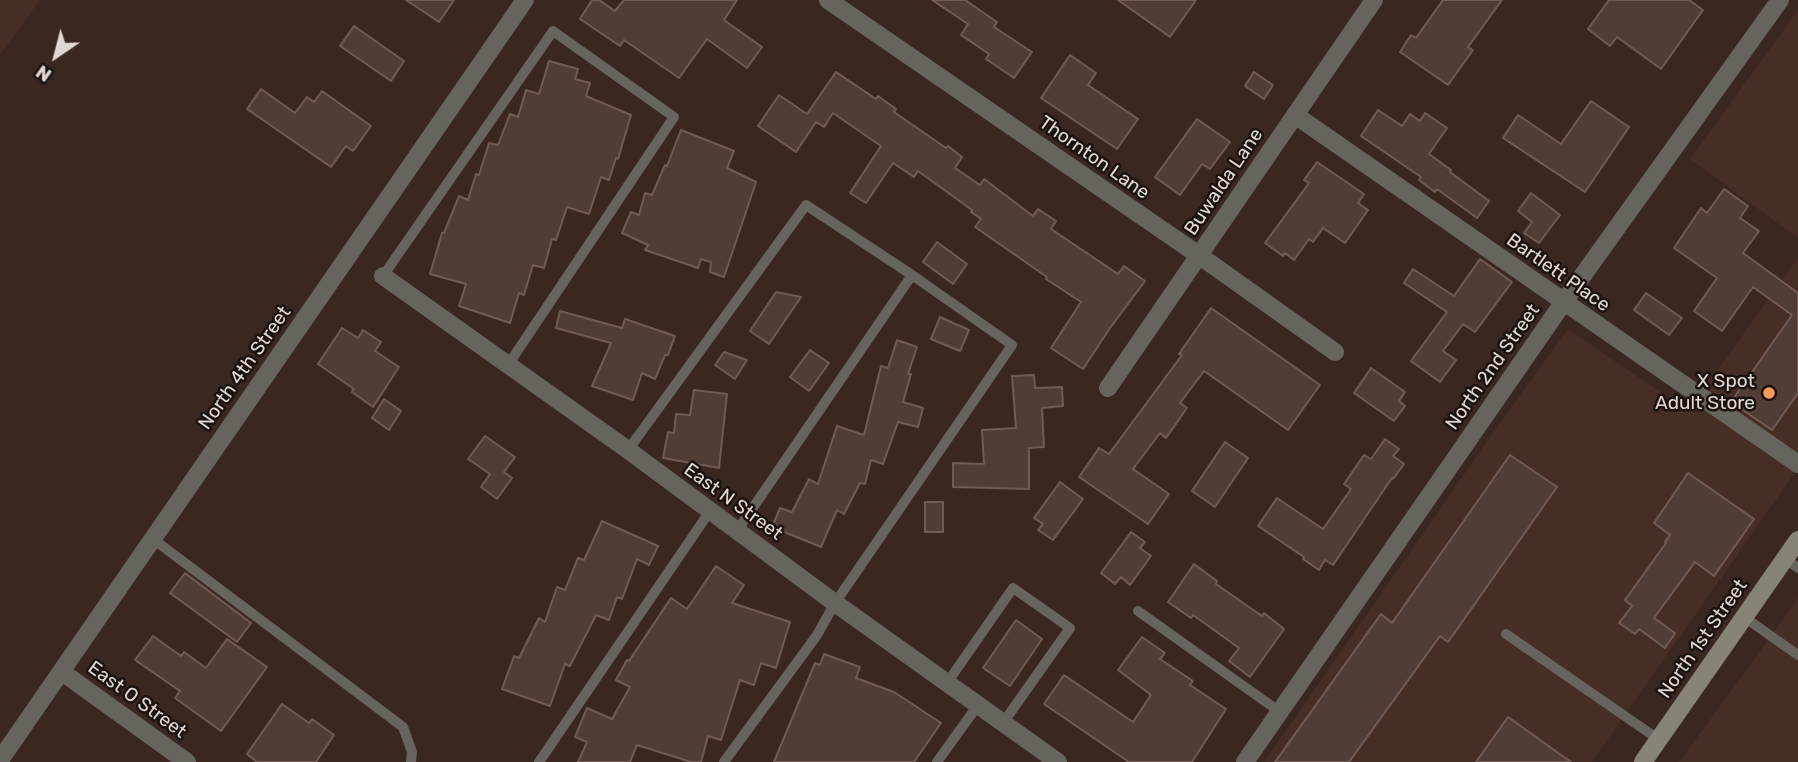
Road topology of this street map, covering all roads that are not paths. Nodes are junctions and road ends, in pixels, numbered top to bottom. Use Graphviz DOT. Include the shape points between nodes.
graph roads {
  1 [pos="828,0"];
  2 [pos="1780,0"];
  3 [pos="519,2"];
  4 [pos="1368,2"];
  5 [pos="1295,115"];
  6 [pos="1199,256"];
  7 [pos="912,275"];
  8 [pos="383,276"];
  9 [pos="1563,303"];
  10 [pos="1335,352"];
  11 [pos="508,365"];
  12 [pos="1108,388"];
  13 [pos="628,450"];
  14 [pos="1798,464"];
  15 [pos="710,511"];
  16 [pos="737,531"];
  17 [pos="153,539"];
  18 [pos="1798,540"];
  19 [pos="1791,564"];
  20 [pos="835,603"];
  21 [pos="1138,611"];
  22 [pos="1744,617"];
  23 [pos="1506,634"];
  24 [pos="1798,655"];
  25 [pos="62,672"];
  26 [pos="947,683"];
  27 [pos="978,705"];
  28 [pos="1280,712"];
  29 [pos="1003,723"];
  30 [pos="1658,740"];
  31 [pos="0,760"];
  32 [pos="187,762"];
  33 [pos="411,762"];
  34 [pos="539,762"];
  35 [pos="724,762"];
  36 [pos="937,762"];
  37 [pos="1058,762"];
  38 [pos="1245,762"];
  39 [pos="1643,762"];
  1 -- 6 [label="street, Thornton Lane"];
  2 -- 9 [label="street, North 2nd Street"];
  3 -- 17 [label="street, North 4th Street"];
  4 -- 5 [label="street, Buwalda Lane"];
  5 -- 6 [label="street, Buwalda Lane"];
  5 -- 9 [label="street, Bartlett Place"];
  6 -- 10 [label="street, Thornton Lane"];
  6 -- 12 [label="street, Buwalda Lane"];
  7 -- 13 [label="lane" via="806,205"];
  7 -- 16 [label="lane"];
  7 -- 20 [label="lane" via="1012,345"];
  8 -- 11 [label="street, East N Street"];
  8 -- 11 [label="lane" via="553,30 674,117"];
  9 -- 14 [label="street, Bartlett Place"];
  9 -- 28 [label="street, North 2nd Street"];
  11 -- 13 [label="street, East N Street"];
  13 -- 15 [label="street, East N Street"];
  15 -- 16 [label="street, East N Street"];
  15 -- 34 [label="lane"];
  16 -- 20 [label="street, East N Street"];
  17 -- 25 [label="street, North 4th Street"];
  17 -- 33 [label="lane" via="403,727"];
  18 -- 19 [label="main road, North 1st Street"];
  19 -- 22 [label="main road, North 1st Street"];
  20 -- 26 [label="street, East N Street"];
  20 -- 35 [label="lane" via="817,635"];
  21 -- 28 [label="lane"];
  22 -- 24 [label="lane"];
  22 -- 30 [label="main road, North 1st Street"];
  23 -- 30 [label="lane"];
  25 -- 31 [label="street, North 4th Street"];
  25 -- 32 [label="street, East O Street"];
  26 -- 27 [label="street, East N Street"];
  26 -- 29 [label="lane" via="1013,588 1070,628"];
  27 -- 29 [label="street, East N Street"];
  27 -- 36 [label="lane"];
  28 -- 38 [label="street, North 2nd Street"];
  29 -- 37 [label="street, East N Street"];
  30 -- 39 [label="main road, North 1st Street"];
}
